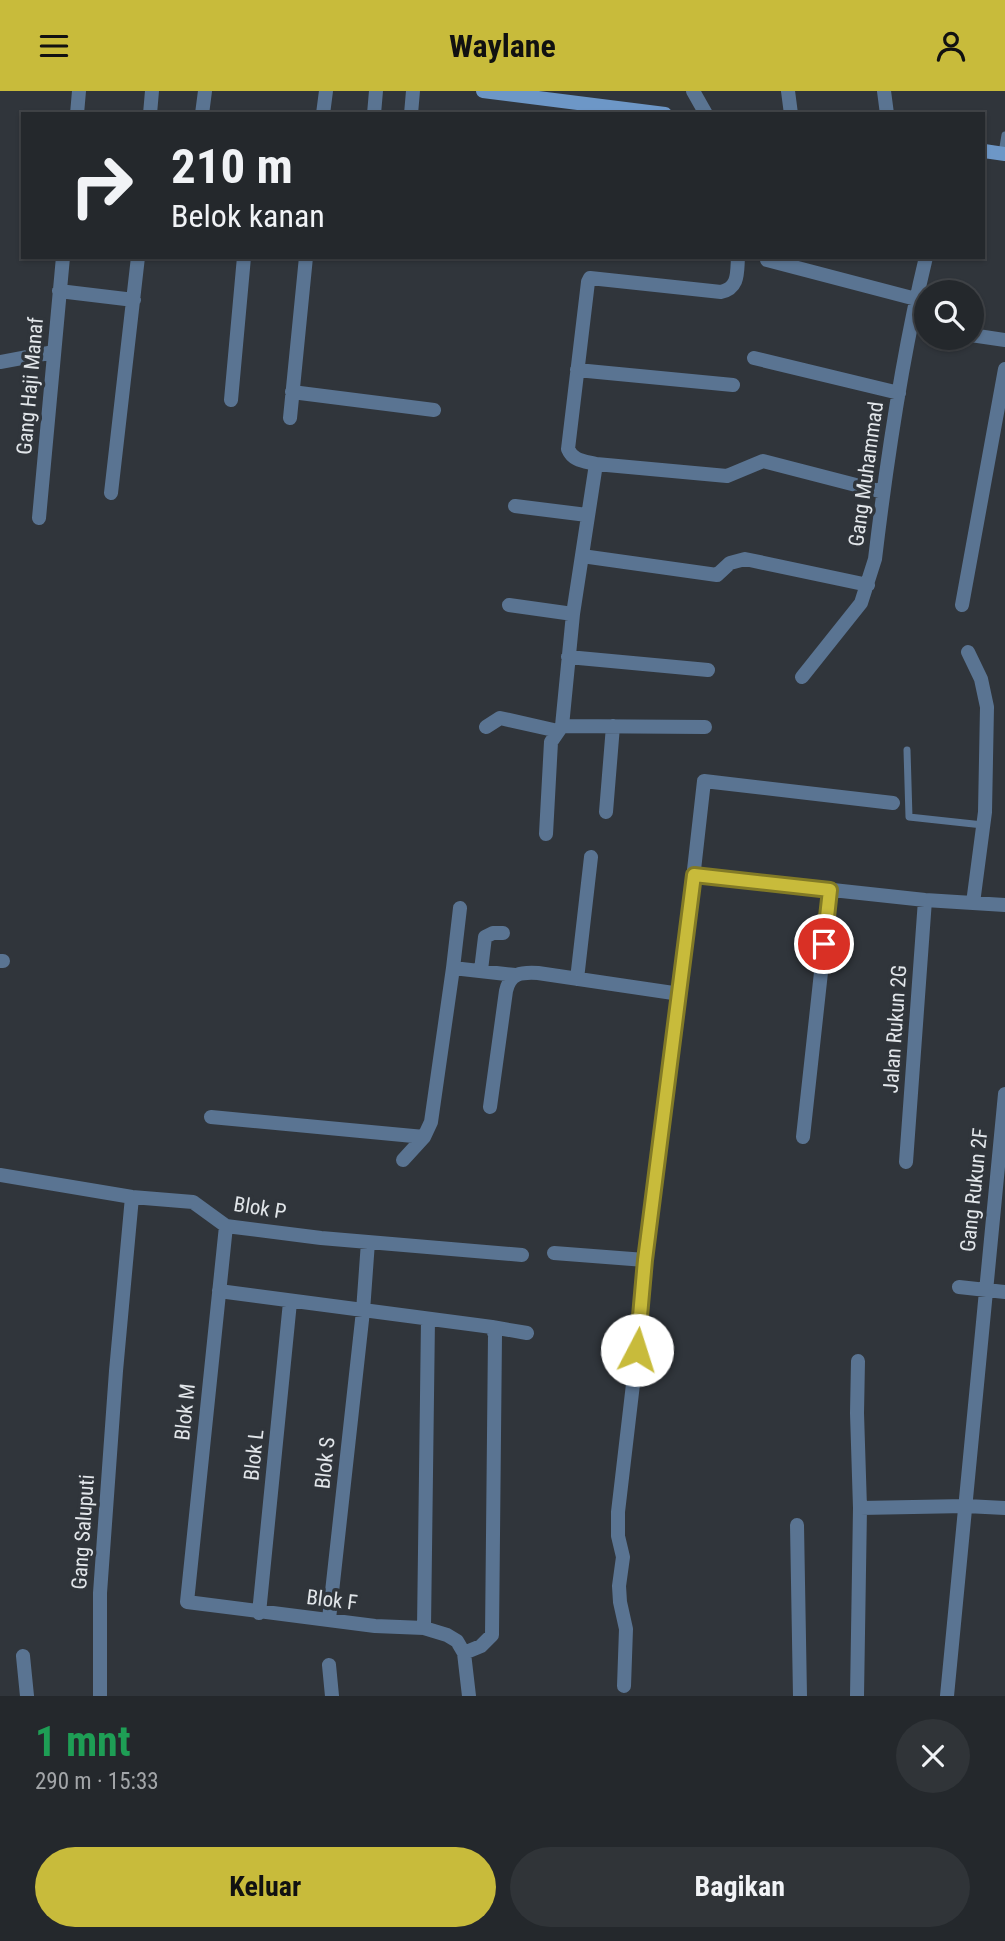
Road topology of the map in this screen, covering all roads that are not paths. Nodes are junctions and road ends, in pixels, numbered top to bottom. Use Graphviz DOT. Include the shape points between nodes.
graph roads {
  1 [pos="79,91"];
  2 [pos="152,91"];
  3 [pos="205,91"];
  4 [pos="326,91"];
  5 [pos="376,91"];
  6 [pos="413,91"];
  7 [pos="483,91"];
  8 [pos="693,91"];
  9 [pos="788,91"];
  10 [pos="884,91"];
  11 [pos="585,109"];
  12 [pos="77,112"];
  13 [pos="150,112"];
  14 [pos="202,112"];
  15 [pos="323,112"];
  16 [pos="373,112"];
  17 [pos="411,112"];
  18 [pos="633,112"];
  19 [pos="705,112"];
  20 [pos="791,112"];
  21 [pos="887,112"];
  22 [pos="1005,135"];
  23 [pos="985,151"];
  24 [pos="1004,154"];
  25 [pos="62,259"];
  26 [pos="138,259"];
  27 [pos="244,259"];
  28 [pos="306,259"];
  29 [pos="738,259"];
  30 [pos="926,259"];
  31 [pos="767,260"];
  32 [pos="921,280"];
  33 [pos="59,291"];
  34 [pos="914,298"];
  35 [pos="134,300"];
  36 [pos="984,337"];
  37 [pos="1005,340"];
  38 [pos="914,342"];
  39 [pos="54,352"];
  40 [pos="754,358"];
  41 [pos="0,362"];
  42 [pos="1005,369"];
  43 [pos="578,370"];
  44 [pos="733,385"];
  45 [pos="292,392"];
  46 [pos="899,393"];
  47 [pos="231,400"];
  48 [pos="434,410"];
  49 [pos="290,418"];
  50 [pos="596,464"];
  51 [pos="883,492"];
  52 [pos="111,493"];
  53 [pos="515,506"];
  54 [pos="587,515"];
  55 [pos="39,518"];
  56 [pos="582,556"];
  57 [pos="868,585"];
  58 [pos="509,605"];
  59 [pos="962,605"];
  60 [pos="573,614"];
  61 [pos="968,652"];
  62 [pos="568,657"];
  63 [pos="708,670"];
  64 [pos="803,677"];
  65 [pos="561,721"];
  66 [pos="613,726"];
  67 [pos="486,727"];
  68 [pos="705,727"];
  69 [pos="907,750"];
  70 [pos="893,803"];
  71 [pos="606,812"];
  72 [pos="983,825"];
  73 [pos="546,834"];
  74 [pos="591,857"];
  75 [pos="694,875"];
  76 [pos="830,890"];
  77 [pos="925,900"];
  78 [pos="973,903"];
  79 [pos="1005,905"];
  80 [pos="460,908"];
  81 [pos="503,933"];
  82 [pos="453,968"];
  83 [pos="481,970"];
  84 [pos="515,975"];
  85 [pos="577,979"];
  86 [pos="680,994"];
  87 [pos="1005,1094"];
  88 [pos="490,1107"];
  89 [pos="211,1117"];
  90 [pos="424,1137"];
  91 [pos="803,1137"];
  92 [pos="403,1160"];
  93 [pos="906,1162"];
  94 [pos="0,1175"];
  95 [pos="132,1197"];
  96 [pos="226,1227"];
  97 [pos="368,1242"];
  98 [pos="554,1252"];
  99 [pos="522,1255"];
  100 [pos="645,1260"];
  101 [pos="960,1287"];
  102 [pos="985,1290"];
  103 [pos="219,1291"];
  104 [pos="1005,1292"];
  105 [pos="290,1301"];
  106 [pos="363,1311"];
  107 [pos="428,1319"];
  108 [pos="492,1327"];
  109 [pos="527,1333"];
  110 [pos="858,1361"];
  111 [pos="966,1506"];
  112 [pos="860,1508"];
  113 [pos="1005,1509"];
  114 [pos="796,1525"];
  115 [pos="187,1602"];
  116 [pos="259,1613"];
  117 [pos="329,1619"];
  118 [pos="424,1627"];
  119 [pos="464,1653"];
  120 [pos="23,1656"];
  121 [pos="329,1665"];
  122 [pos="624,1686"];
  123 [pos="27,1696"];
  124 [pos="100,1696"];
  125 [pos="332,1696"];
  126 [pos="469,1696"];
  127 [pos="800,1696"];
  128 [pos="857,1696"];
  129 [pos="947,1696"];
  1 -- 12 [label="street"];
  2 -- 13 [label="street"];
  3 -- 14 [label="street"];
  4 -- 15 [label="street"];
  5 -- 16 [label="street"];
  6 -- 17 [label="street"];
  7 -- 11 [label="main road"];
  8 -- 19 [label="street"];
  9 -- 20 [label="street"];
  10 -- 21 [label="street"];
  11 -- 18 [label="main road"];
  22 -- 24 [label="lane"];
  23 -- 24 [label="main road"];
  25 -- 33 [label="street, Gang Haji Manaf"];
  26 -- 35 [label="street"];
  27 -- 47 [label="street"];
  28 -- 45 [label="street"];
  29 -- 43 [label="street" via="736,283 721,292 590,278"];
  30 -- 32 [label="street, Gang Muhammad"];
  31 -- 34 [label="street"];
  33 -- 35 [label="street"];
  33 -- 39 [label="street, Gang Haji Manaf"];
  35 -- 52 [label="street"];
  36 -- 37 [label="street"];
  38 -- 46 [label="street, Gang Muhammad"];
  39 -- 41 [label="street"];
  39 -- 55 [label="street, Gang Haji Manaf"];
  40 -- 46 [label="street"];
  42 -- 59 [label="street"];
  43 -- 44 [label="street"];
  43 -- 50 [label="street" via="568,449 574,459"];
  45 -- 48 [label="street"];
  45 -- 49 [label="street"];
  46 -- 51 [label="street, Gang Muhammad"];
  50 -- 51 [label="street" via="727,476 763,461"];
  50 -- 54 [label="street"];
  51 -- 57 [label="street, Gang Muhammad" via="876,559"];
  53 -- 54 [label="street"];
  54 -- 56 [label="street"];
  56 -- 57 [label="street" via="717,575 730,563 745,559"];
  56 -- 60 [label="street"];
  57 -- 64 [label="street, Gang Muhammad" via="861,603"];
  58 -- 60 [label="street"];
  60 -- 62 [label="street"];
  61 -- 72 [label="street" via="988,708"];
  62 -- 63 [label="street"];
  62 -- 65 [label="street"];
  65 -- 66 [label="street"];
  65 -- 67 [label="street" via="500,718"];
  65 -- 73 [label="street" via="551,742"];
  66 -- 68 [label="street"];
  66 -- 71 [label="street"];
  69 -- 72 [label="lane" via="909,817"];
  70 -- 75 [label="street" via="704,781"];
  72 -- 78 [label="street"];
  74 -- 85 [label="street"];
  75 -- 76 [label="street"];
  75 -- 86 [label="street"];
  76 -- 77 [label="street"];
  76 -- 91 [label="street"];
  77 -- 78 [label="street"];
  77 -- 93 [label="street, Jalan Rukun 2G"];
  78 -- 79 [label="street"];
  80 -- 82 [label="street"];
  81 -- 83 [label="street" via="485,937"];
  82 -- 83 [label="street"];
  82 -- 90 [label="street"];
  83 -- 84 [label="street"];
  84 -- 85 [label="street" via="526,972"];
  84 -- 88 [label="street" via="506,991"];
  85 -- 86 [label="street"];
  86 -- 100 [label="street"];
  87 -- 102 [label="street, Gang Rukun 2F"];
  89 -- 90 [label="street"];
  90 -- 92 [label="street"];
  94 -- 95 [label="street, Blok P"];
  95 -- 96 [label="street, Blok P" via="193,1202"];
  95 -- 124 [label="street, Gang Saluputi" via="100,1593"];
  96 -- 97 [label="street, Blok P"];
  96 -- 103 [label="street, Blok M"];
  97 -- 99 [label="street, Blok P"];
  97 -- 106 [label="street, Blok S"];
  98 -- 100 [label="street"];
  100 -- 122 [label="street" via="618,1513 623,1557 620,1602 627,1652"];
  101 -- 102 [label="street"];
  102 -- 104 [label="street"];
  102 -- 111 [label="street, Gang Rukun 2F"];
  103 -- 105 [label="street"];
  103 -- 115 [label="street, Blok M"];
  105 -- 106 [label="street"];
  105 -- 116 [label="street, Blok L"];
  106 -- 107 [label="street"];
  106 -- 117 [label="street, Blok S"];
  107 -- 108 [label="street"];
  107 -- 118 [label="street"];
  108 -- 109 [label="street"];
  108 -- 119 [label="street" via="492,1635"];
  110 -- 112 [label="street"];
  111 -- 112 [label="street"];
  111 -- 113 [label="street"];
  111 -- 129 [label="street, Gang Rukun 2F"];
  112 -- 128 [label="street"];
  114 -- 127 [label="street"];
  115 -- 116 [label="street, Blok F"];
  116 -- 117 [label="street, Blok F"];
  117 -- 118 [label="street, Blok F"];
  118 -- 119 [label="street, Blok F" via="457,1641"];
  119 -- 126 [label="street"];
  120 -- 123 [label="street"];
  121 -- 125 [label="street"];
}
